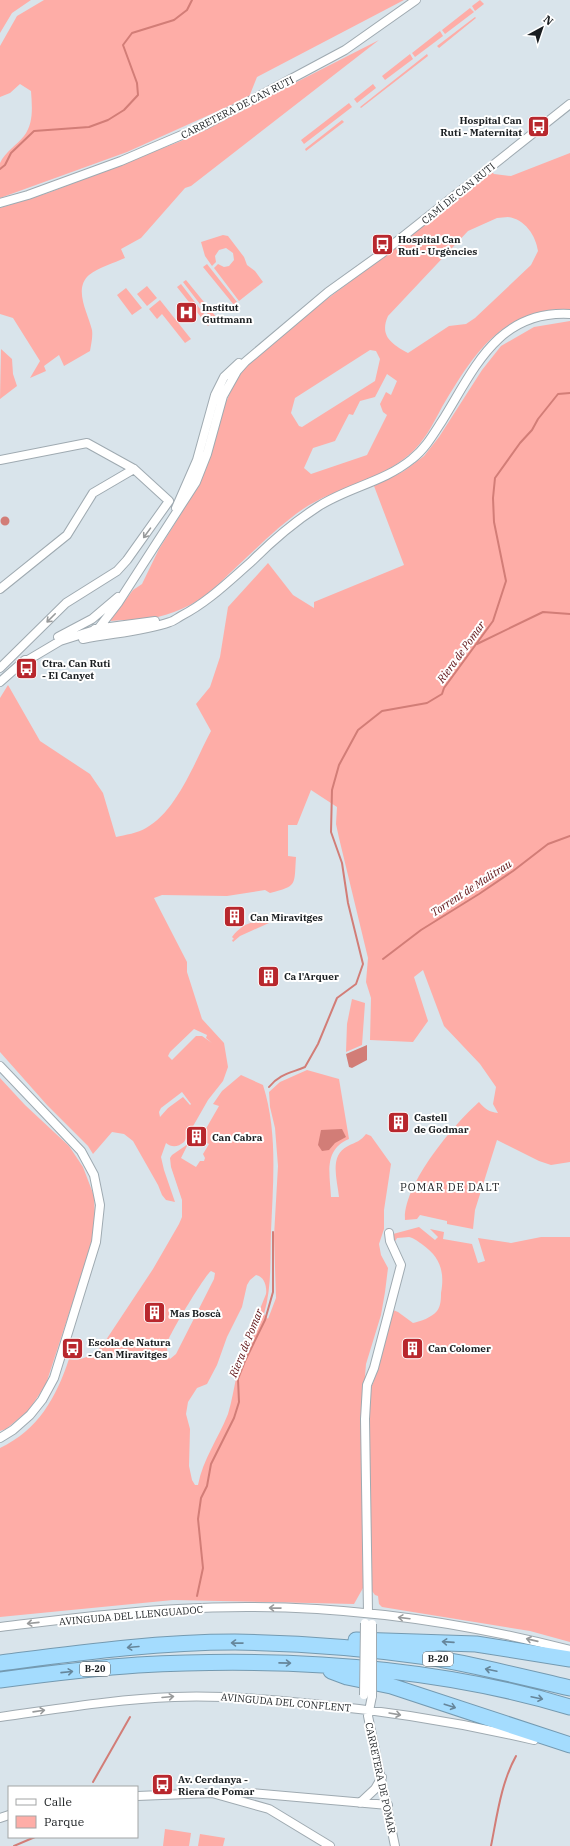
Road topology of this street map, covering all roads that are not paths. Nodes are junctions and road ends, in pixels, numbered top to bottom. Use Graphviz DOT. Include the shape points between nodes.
graph roads {
  1 [pos="416,0"];
  2 [pos="570,104"];
  3 [pos="0,203"];
  4 [pos="570,314"];
  5 [pos="252,355"];
  6 [pos="233,379"];
  7 [pos="215,398"];
  8 [pos="212,435"];
  9 [pos="199,455"];
  10 [pos="0,460"];
  11 [pos="134,469"];
  12 [pos="194,487"];
  13 [pos="170,521"];
  14 [pos="0,589"];
  15 [pos="124,592"];
  16 [pos="179,617"];
  17 [pos="98,629"];
  18 [pos="58,638"];
  19 [pos="46,649"];
  20 [pos="25,660"];
  21 [pos="0,668"];
  22 [pos="0,682"];
  23 [pos="0,1066"];
  24 [pos="389,1233"];
  25 [pos="0,1438"];
  26 [pos="368,1613"];
  27 [pos="0,1627"];
  28 [pos="304,1645"];
  29 [pos="570,1650"];
  30 [pos="570,1659"];
  31 [pos="0,1663"];
  32 [pos="305,1663"];
  33 [pos="0,1680"];
  34 [pos="570,1688"];
  35 [pos="570,1707"];
  36 [pos="368,1709"];
  37 [pos="0,1717"];
  38 [pos="570,1745"];
  39 [pos="570,1749"];
  40 [pos="382,1777"];
  41 [pos="212,1793"];
  42 [pos="138,1796"];
  43 [pos="360,1802"];
  44 [pos="388,1805"];
  45 [pos="330,1846"];
  46 [pos="395,1846"];
  1 -- 3 [label="street, CARRETERA DE CAN RUTI" via="344,50 205,125 121,161"];
  2 -- 5 [label="street, CAMÍ DE CAN RUTI" via="381,254 328,292"];
  4 -- 16 [label="street" via="554,314 512,328 482,355 429,441 414,458 395,472 321,504 289,526 216,595"];
  5 -- 6 [label="street, CAMÍ DE CAN RUTI"];
  5 -- 7 [label="street, CAMÍ DE CAN RUTI" via="224,377"];
  6 -- 7 [label="street, CAMÍ DE CAN RUTI" via="228,381 220,395"];
  6 -- 8 [label="street, CAMÍ DE CAN RUTI" via="224,396"];
  7 -- 8 [label="street, CAMÍ DE CAN RUTI" via="210,429"];
  7 -- 9 [label="street, CAMÍ DE CAN RUTI"];
  8 -- 12 [label="street, CAMÍ DE CAN RUTI"];
  9 -- 12 [label="street, CAMÍ DE CAN RUTI"];
  9 -- 13 [label="street, CAMÍ DE CAN RUTI"];
  10 -- 11 [label="street" via="87,443"];
  11 -- 14 [label="street" via="93,493 67,535"];
  11 -- 21 [label="street, one-way" via="169,501 117,571 66,603"];
  12 -- 13 [label="street, CAMÍ DE CAN RUTI"];
  13 -- 15 [label="street, CAMÍ DE CAN RUTI"];
  15 -- 17 [label="street, CAMÍ DE CAN RUTI"];
  15 -- 18 [label="street, CAMÍ DE CAN RUTI" via="92,619"];
  16 -- 17 [label="street"];
  16 -- 19 [label="street" via="172,622 85,638"];
  17 -- 18 [label="street"];
  17 -- 19 [label="street"];
  18 -- 20 [label="street" via="26,656"];
  19 -- 20 [label="street"];
  20 -- 22 [label="street"];
  23 -- 25 [label="street" via="81,1151 94,1175 100,1205 96,1242 54,1378 30,1415"];
  24 -- 26 [label="street" via="401,1265 374,1368 367,1385"];
  26 -- 27 [label="street, AVINGUDA DEL LLENGUADOC, one-way" via="278,1608 178,1609"];
  29 -- 26 [label="street, AVINGUDA DEL LLENGUADOC, one-way" via="525,1638 446,1623"];
  26 -- 36 [label="street, CARRETERA DE POMAR, bridge" via="368,1696 372,1703"];
  30 -- 28 [label="highway, one-way" via="506,1648 444,1642 342,1640"];
  28 -- 31 [label="highway, B-20, one-way" via="234,1642 135,1647"];
  34 -- 28 [label="highway, B-20, one-way" via="428,1658"];
  33 -- 32 [label="highway, B-20, one-way" via="137,1665 206,1662"];
  32 -- 35 [label="highway, B-20, one-way" via="440,1678"];
  32 -- 38 [label="highway, one-way" via="348,1677 391,1686"];
  37 -- 36 [label="street, AVINGUDA DEL CONFLENT, one-way" via="117,1700 174,1696 274,1700"];
  36 -- 39 [label="street, AVINGUDA DEL CONFLENT, one-way" via="505,1733"];
  36 -- 40 [label="street, CARRETERA DE POMAR"];
  40 -- 43 [label="street" via="375,1789"];
  40 -- 44 [label="street, CARRETERA DE POMAR"];
  41 -- 42 [label="street"];
  41 -- 43 [label="street" via="250,1793"];
  41 -- 45 [label="street" via="269,1809"];
  43 -- 44 [label="street"];
  44 -- 46 [label="street, CARRETERA DE POMAR"];
}
